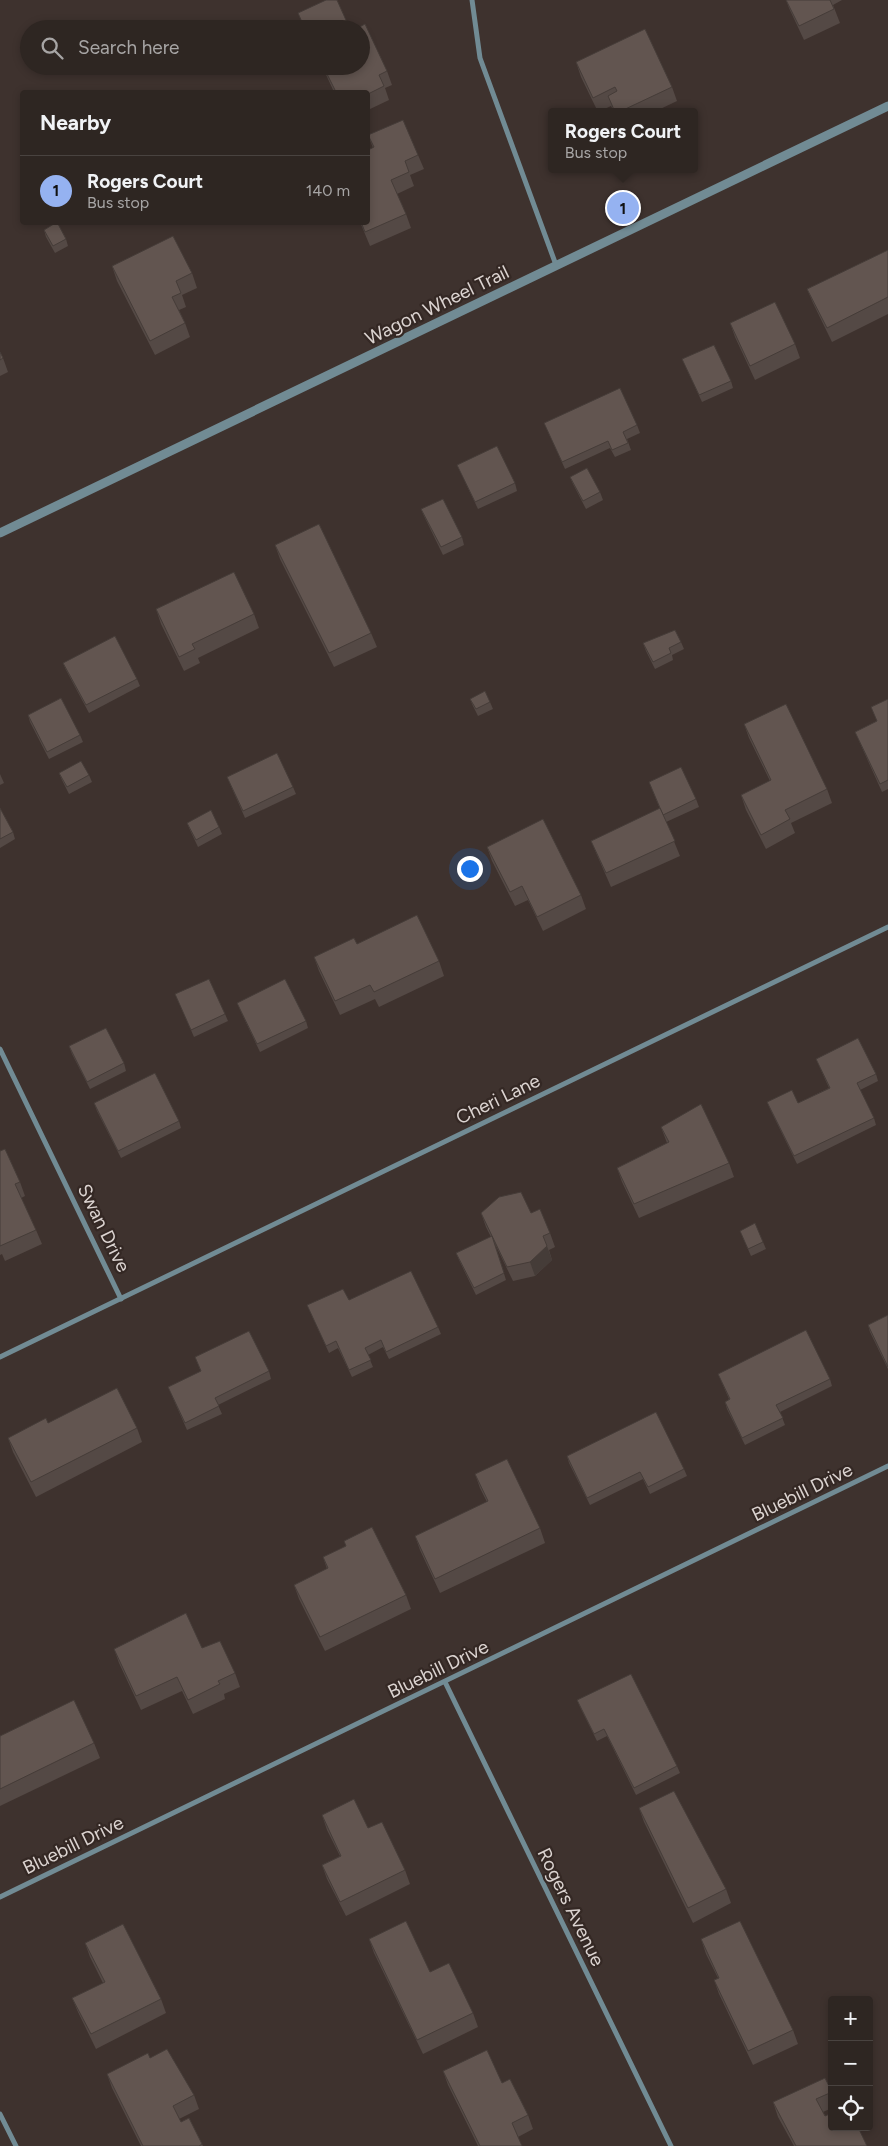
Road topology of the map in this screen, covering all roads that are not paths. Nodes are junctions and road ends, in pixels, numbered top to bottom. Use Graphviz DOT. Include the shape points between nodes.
graph roads {
  1 [pos="472,0"];
  2 [pos="888,106"];
  3 [pos="556,266"];
  4 [pos="0,533"];
  5 [pos="888,927"];
  6 [pos="0,1049"];
  7 [pos="121,1299"];
  8 [pos="0,1357"];
  9 [pos="888,1466"];
  10 [pos="445,1682"];
  11 [pos="0,1897"];
  12 [pos="0,2114"];
  13 [pos="16,2146"];
  14 [pos="671,2146"];
  1 -- 3 [label="street" via="480,58"];
  2 -- 3 [label="street, Wagon Wheel Trail"];
  3 -- 4 [label="street, Wagon Wheel Trail"];
  5 -- 7 [label="street, Cheri Lane"];
  6 -- 7 [label="street, Swan Drive"];
  7 -- 8 [label="street, Swan Drive"];
  9 -- 10 [label="street, Bluebill Drive"];
  10 -- 11 [label="street, Bluebill Drive"];
  10 -- 14 [label="street, Rogers Avenue"];
  12 -- 13 [label="street"];
}
